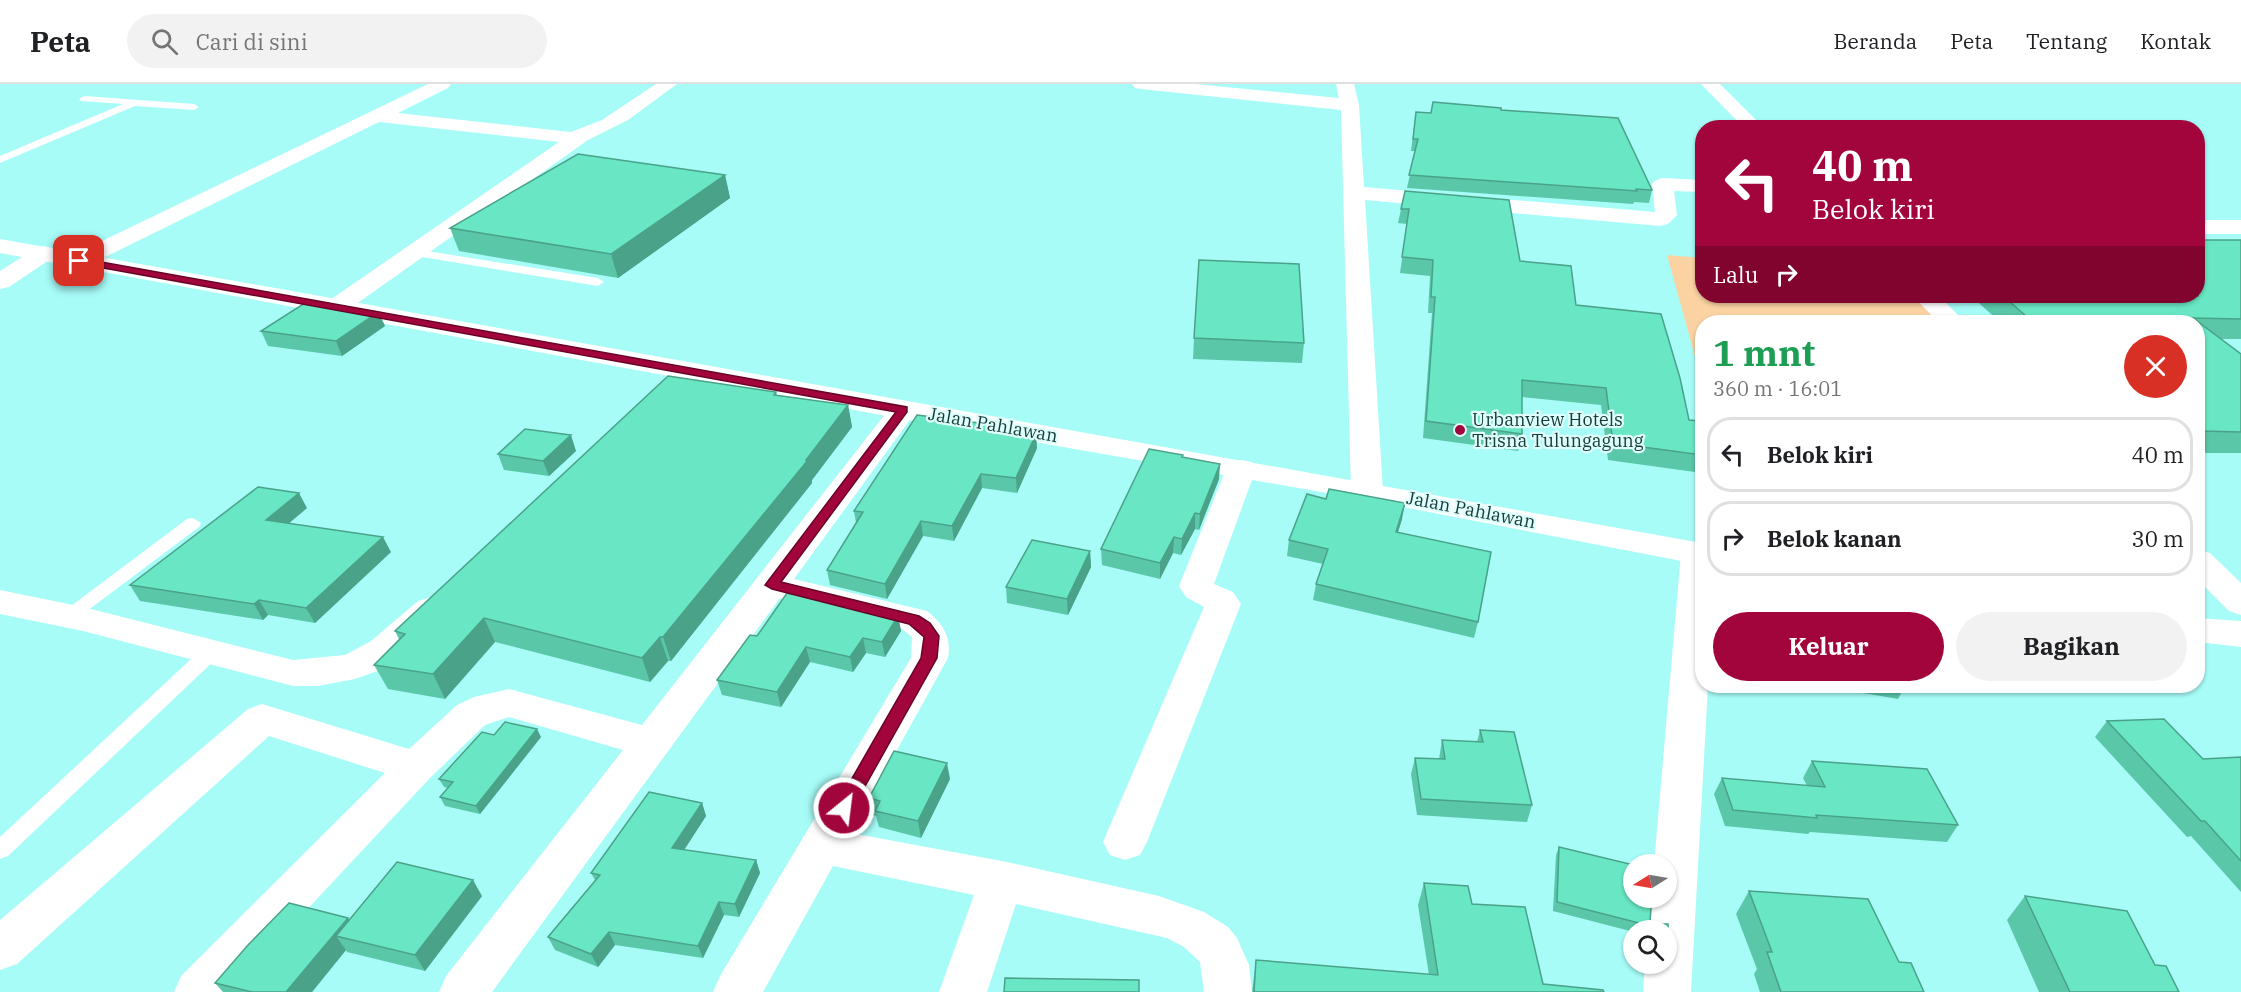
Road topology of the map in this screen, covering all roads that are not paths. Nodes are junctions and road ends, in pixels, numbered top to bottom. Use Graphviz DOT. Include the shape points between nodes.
graph roads {
  1 [pos="442,84"];
  2 [pos="668,84"];
  3 [pos="1141,84"];
  4 [pos="1710,84"];
  5 [pos="1348,95"];
  6 [pos="84,99"];
  7 [pos="134,103"];
  8 [pos="194,107"];
  9 [pos="376,116"];
  10 [pos="1747,120"];
  11 [pos="580,137"];
  12 [pos="0,160"];
  13 [pos="1695,186"];
  14 [pos="1354,193"];
  15 [pos="2205,227"];
  16 [pos="2241,227"];
  17 [pos="0,246"];
  18 [pos="414,253"];
  19 [pos="44,254"];
  20 [pos="79,261"];
  21 [pos="0,282"];
  22 [pos="598,282"];
  23 [pos="1932,303"];
  24 [pos="336,307"];
  25 [pos="1944,315"];
  26 [pos="683,370"];
  27 [pos="657,394"];
  28 [pos="903,410"];
  29 [pos="1241,469"];
  30 [pos="1367,491"];
  31 [pos="193,523"];
  32 [pos="1695,553"];
  33 [pos="2205,568"];
  34 [pos="772,585"];
  35 [pos="450,591"];
  36 [pos="0,602"];
  37 [pos="2241,603"];
  38 [pos="69,616"];
  39 [pos="1695,622"];
  40 [pos="2205,631"];
  41 [pos="2241,634"];
  42 [pos="211,652"];
  43 [pos="652,743"];
  44 [pos="416,767"];
  45 [pos="1125,842"];
  46 [pos="823,846"];
  47 [pos="0,850"];
  48 [pos="1002,880"];
  49 [pos="0,949"];
  50 [pos="198,992"];
  51 [pos="463,992"];
  52 [pos="737,992"];
  53 [pos="963,992"];
  54 [pos="1228,992"];
  55 [pos="1668,992"];
  1 -- 9 [label="main road"];
  2 -- 11 [label="main road"];
  3 -- 5 [label="main road"];
  4 -- 10 [label="main road"];
  5 -- 14 [label="main road"];
  6 -- 7 [label="lane"];
  7 -- 8 [label="lane"];
  7 -- 12 [label="lane"];
  9 -- 11 [label="main road"];
  9 -- 20 [label="main road"];
  11 -- 18 [label="main road"];
  13 -- 14 [label="main road" via="1664,184 1666,215 1660,219"];
  14 -- 30 [label="main road"];
  15 -- 16 [label="main road"];
  17 -- 19 [label="main road, Jalan Pahlawan"];
  18 -- 22 [label="lane"];
  18 -- 24 [label="main road"];
  19 -- 20 [label="main road, Jalan Pahlawan"];
  19 -- 21 [label="main road"];
  20 -- 24 [label="main road, Jalan Pahlawan"];
  23 -- 25 [label="main road"];
  24 -- 26 [label="main road, Jalan Pahlawan"];
  26 -- 27 [label="main road"];
  26 -- 28 [label="main road, Jalan Pahlawan"];
  28 -- 29 [label="main road, Jalan Pahlawan"];
  28 -- 34 [label="main road"];
  29 -- 30 [label="main road, Jalan Pahlawan"];
  29 -- 45 [label="main road" via="1196,586 1223,604"];
  30 -- 32 [label="main road, Jalan Pahlawan"];
  31 -- 38 [label="lane"];
  33 -- 37 [label="main road"];
  34 -- 43 [label="main road"];
  34 -- 46 [label="main road" via="914,620 932,636 929,658"];
  35 -- 42 [label="main road" via="386,651 352,669 293,673"];
  36 -- 38 [label="main road"];
  38 -- 42 [label="main road"];
  39 -- 55 [label="main road"];
  40 -- 41 [label="main road"];
  42 -- 47 [label="lane"];
  43 -- 44 [label="main road" via="509,703 498,704 471,715"];
  43 -- 51 [label="main road"];
  44 -- 49 [label="main road" via="262,719"];
  44 -- 50 [label="main road"];
  46 -- 48 [label="main road"];
  46 -- 52 [label="main road"];
  48 -- 53 [label="main road"];
  48 -- 54 [label="main road" via="1183,924 1212,942 1220,953 1228,969"];
}
